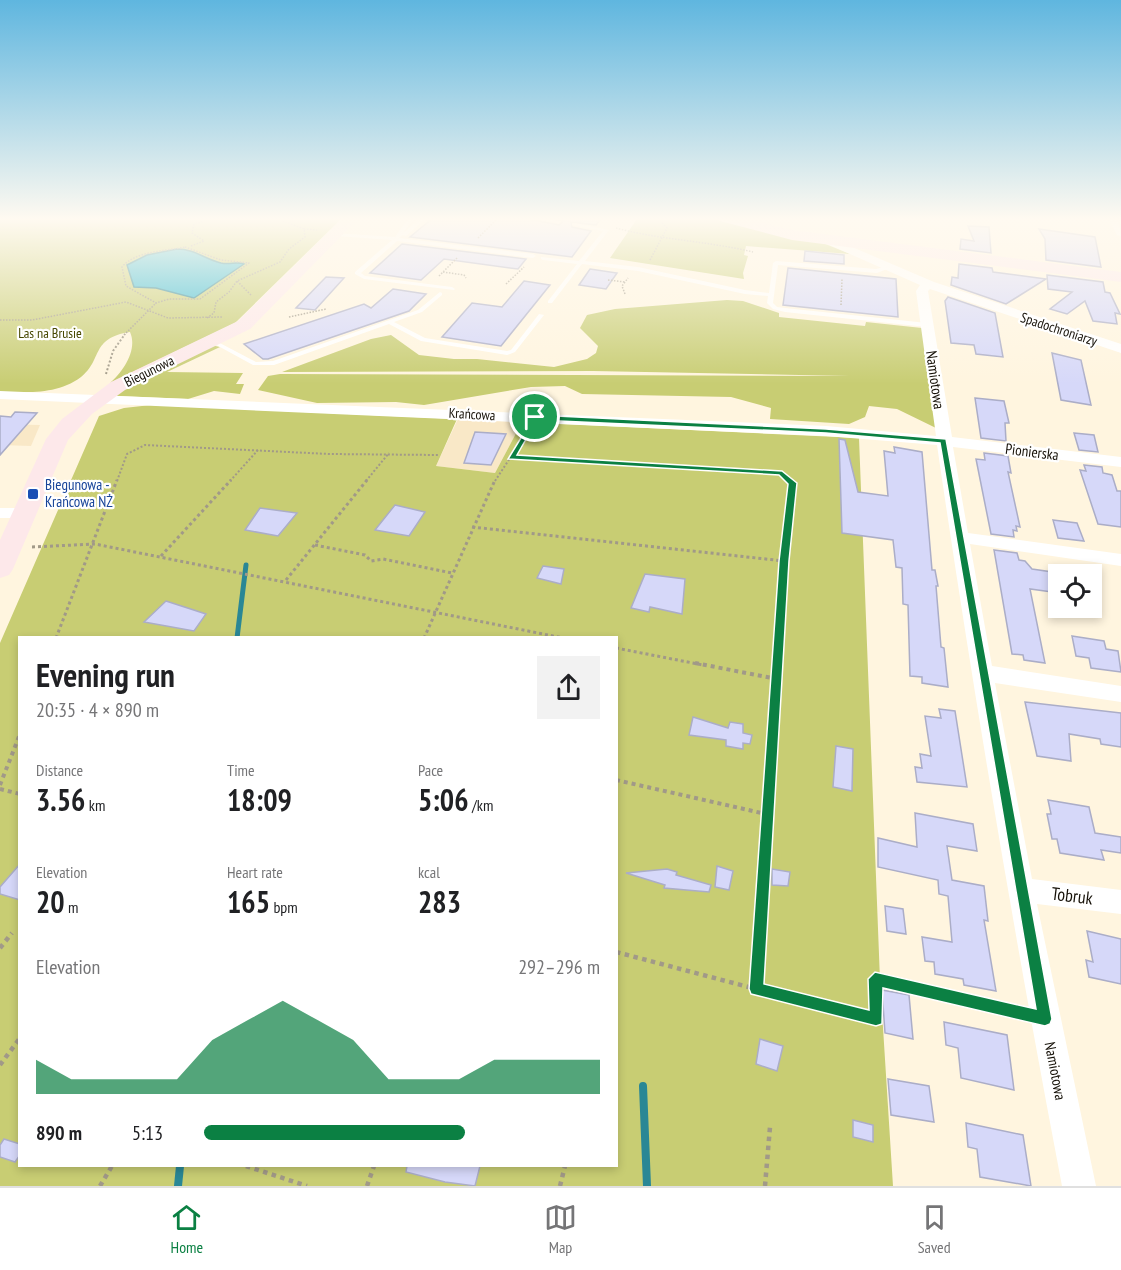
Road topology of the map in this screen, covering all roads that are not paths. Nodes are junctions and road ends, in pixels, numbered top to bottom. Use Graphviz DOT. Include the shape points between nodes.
graph roads {
  1 [pos="297,273"];
  2 [pos="357,273"];
  3 [pos="572,273"];
  4 [pos="655,273"];
  5 [pos="774,273"];
  6 [pos="904,273"];
  7 [pos="1092,273"];
  8 [pos="1121,277"];
  9 [pos="928,284"];
  10 [pos="452,289"];
  11 [pos="440,294"];
  12 [pos="771,295"];
  13 [pos="550,302"];
  14 [pos="542,315"];
  15 [pos="388,322"];
  16 [pos="927,325"];
  17 [pos="212,341"];
  18 [pos="1121,349"];
  19 [pos="105,394"];
  20 [pos="0,395"];
  21 [pos="943,441"];
  22 [pos="1121,462"];
  23 [pos="0,513"];
  24 [pos="24,513"];
  25 [pos="958,537"];
  26 [pos="1121,560"];
  27 [pos="0,569"];
  28 [pos="983,673"];
  29 [pos="1121,694"];
  30 [pos="1023,890"];
  31 [pos="1121,902"];
  32 [pos="1079,1186"];
  1 -- 17 [label="street, Biegunowa" via="241,327"];
  2 -- 10 [label="lane"];
  3 -- 13 [label="lane"];
  4 -- 12 [label="lane"];
  5 -- 12 [label="lane"];
  6 -- 9 [label="street, Spadochroniarzy"];
  7 -- 8 [label="street"];
  9 -- 16 [label="street, Namiotowa" via="922,291"];
  9 -- 18 [label="street, Spadochroniarzy"];
  11 -- 15 [label="lane" via="420,311"];
  12 -- 16 [label="lane" via="772,306 780,310"];
  14 -- 15 [label="lane" via="509,353 423,340"];
  15 -- 17 [label="lane" via="263,365"];
  16 -- 21 [label="street, Namiotowa"];
  17 -- 19 [label="street, Biegunowa"];
  19 -- 20 [label="street, Krańcowa"];
  19 -- 21 [label="street, Krańcowa" via="826,431"];
  19 -- 24 [label="street, Biegunowa" via="57,439"];
  21 -- 22 [label="street, Pionierska"];
  21 -- 25 [label="street, Namiotowa"];
  23 -- 24 [label="street"];
  24 -- 27 [label="street, Biegunowa"];
  25 -- 26 [label="street"];
  25 -- 28 [label="street, Namiotowa"];
  28 -- 29 [label="street"];
  28 -- 30 [label="street, Namiotowa"];
  30 -- 31 [label="street, Tobruk"];
  30 -- 32 [label="street, Namiotowa"];
}
